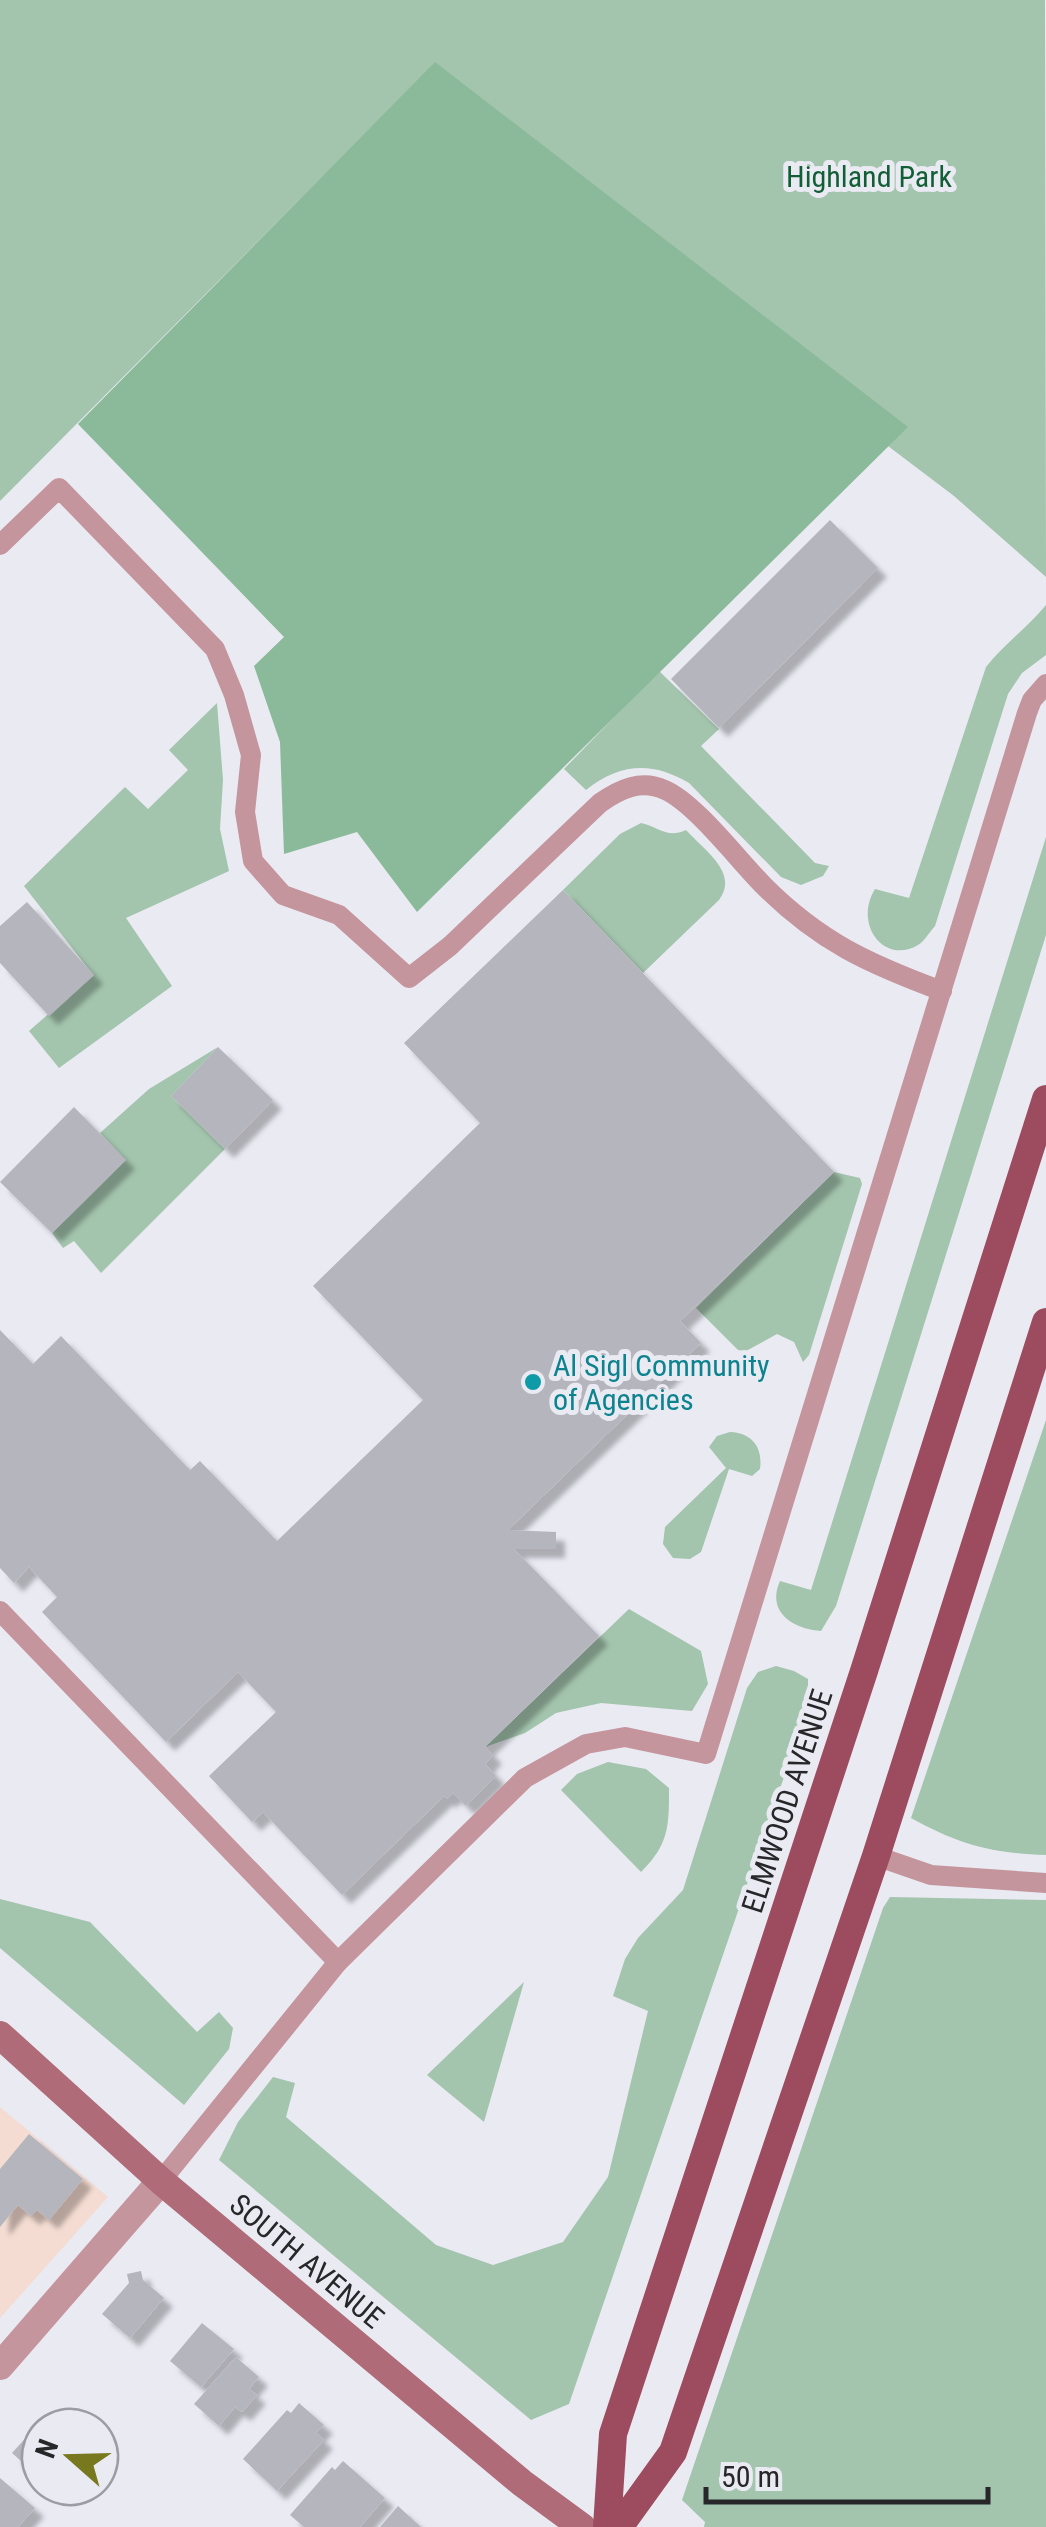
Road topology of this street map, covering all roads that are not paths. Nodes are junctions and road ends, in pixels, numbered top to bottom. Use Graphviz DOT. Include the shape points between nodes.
graph roads {
  1 [pos="0,546"];
  2 [pos="1046,684"];
  3 [pos="942,990"];
  4 [pos="1046,1099"];
  5 [pos="1046,1322"];
  6 [pos="0,1611"];
  7 [pos="876,1856"];
  8 [pos="1046,1883"];
  9 [pos="338,1962"];
  10 [pos="0,2035"];
  11 [pos="161,2181"];
  12 [pos="0,2366"];
  13 [pos="582,2527"];
  14 [pos="607,2527"];
  15 [pos="619,2527"];
  1 -- 3 [label="lane" via="59,488 215,649 252,755 245,812 253,861 283,895 338,915 409,978 600,803 643,785 680,800 820,935 878,968"];
  2 -- 3 [label="lane" via="1027,713"];
  3 -- 9 [label="lane" via="706,1754 625,1737 586,1744 525,1778"];
  4 -- 14 [label="main road, ELMWOOD AVENUE" via="613,2434"];
  5 -- 7 [label="main road"];
  6 -- 9 [label="lane"];
  7 -- 8 [label="lane" via="930,1875"];
  7 -- 15 [label="main road" via="673,2452"];
  9 -- 11 [label="lane"];
  10 -- 11 [label="main road, SOUTH AVENUE"];
  11 -- 12 [label="street"];
  11 -- 13 [label="main road, SOUTH AVENUE"];
}
